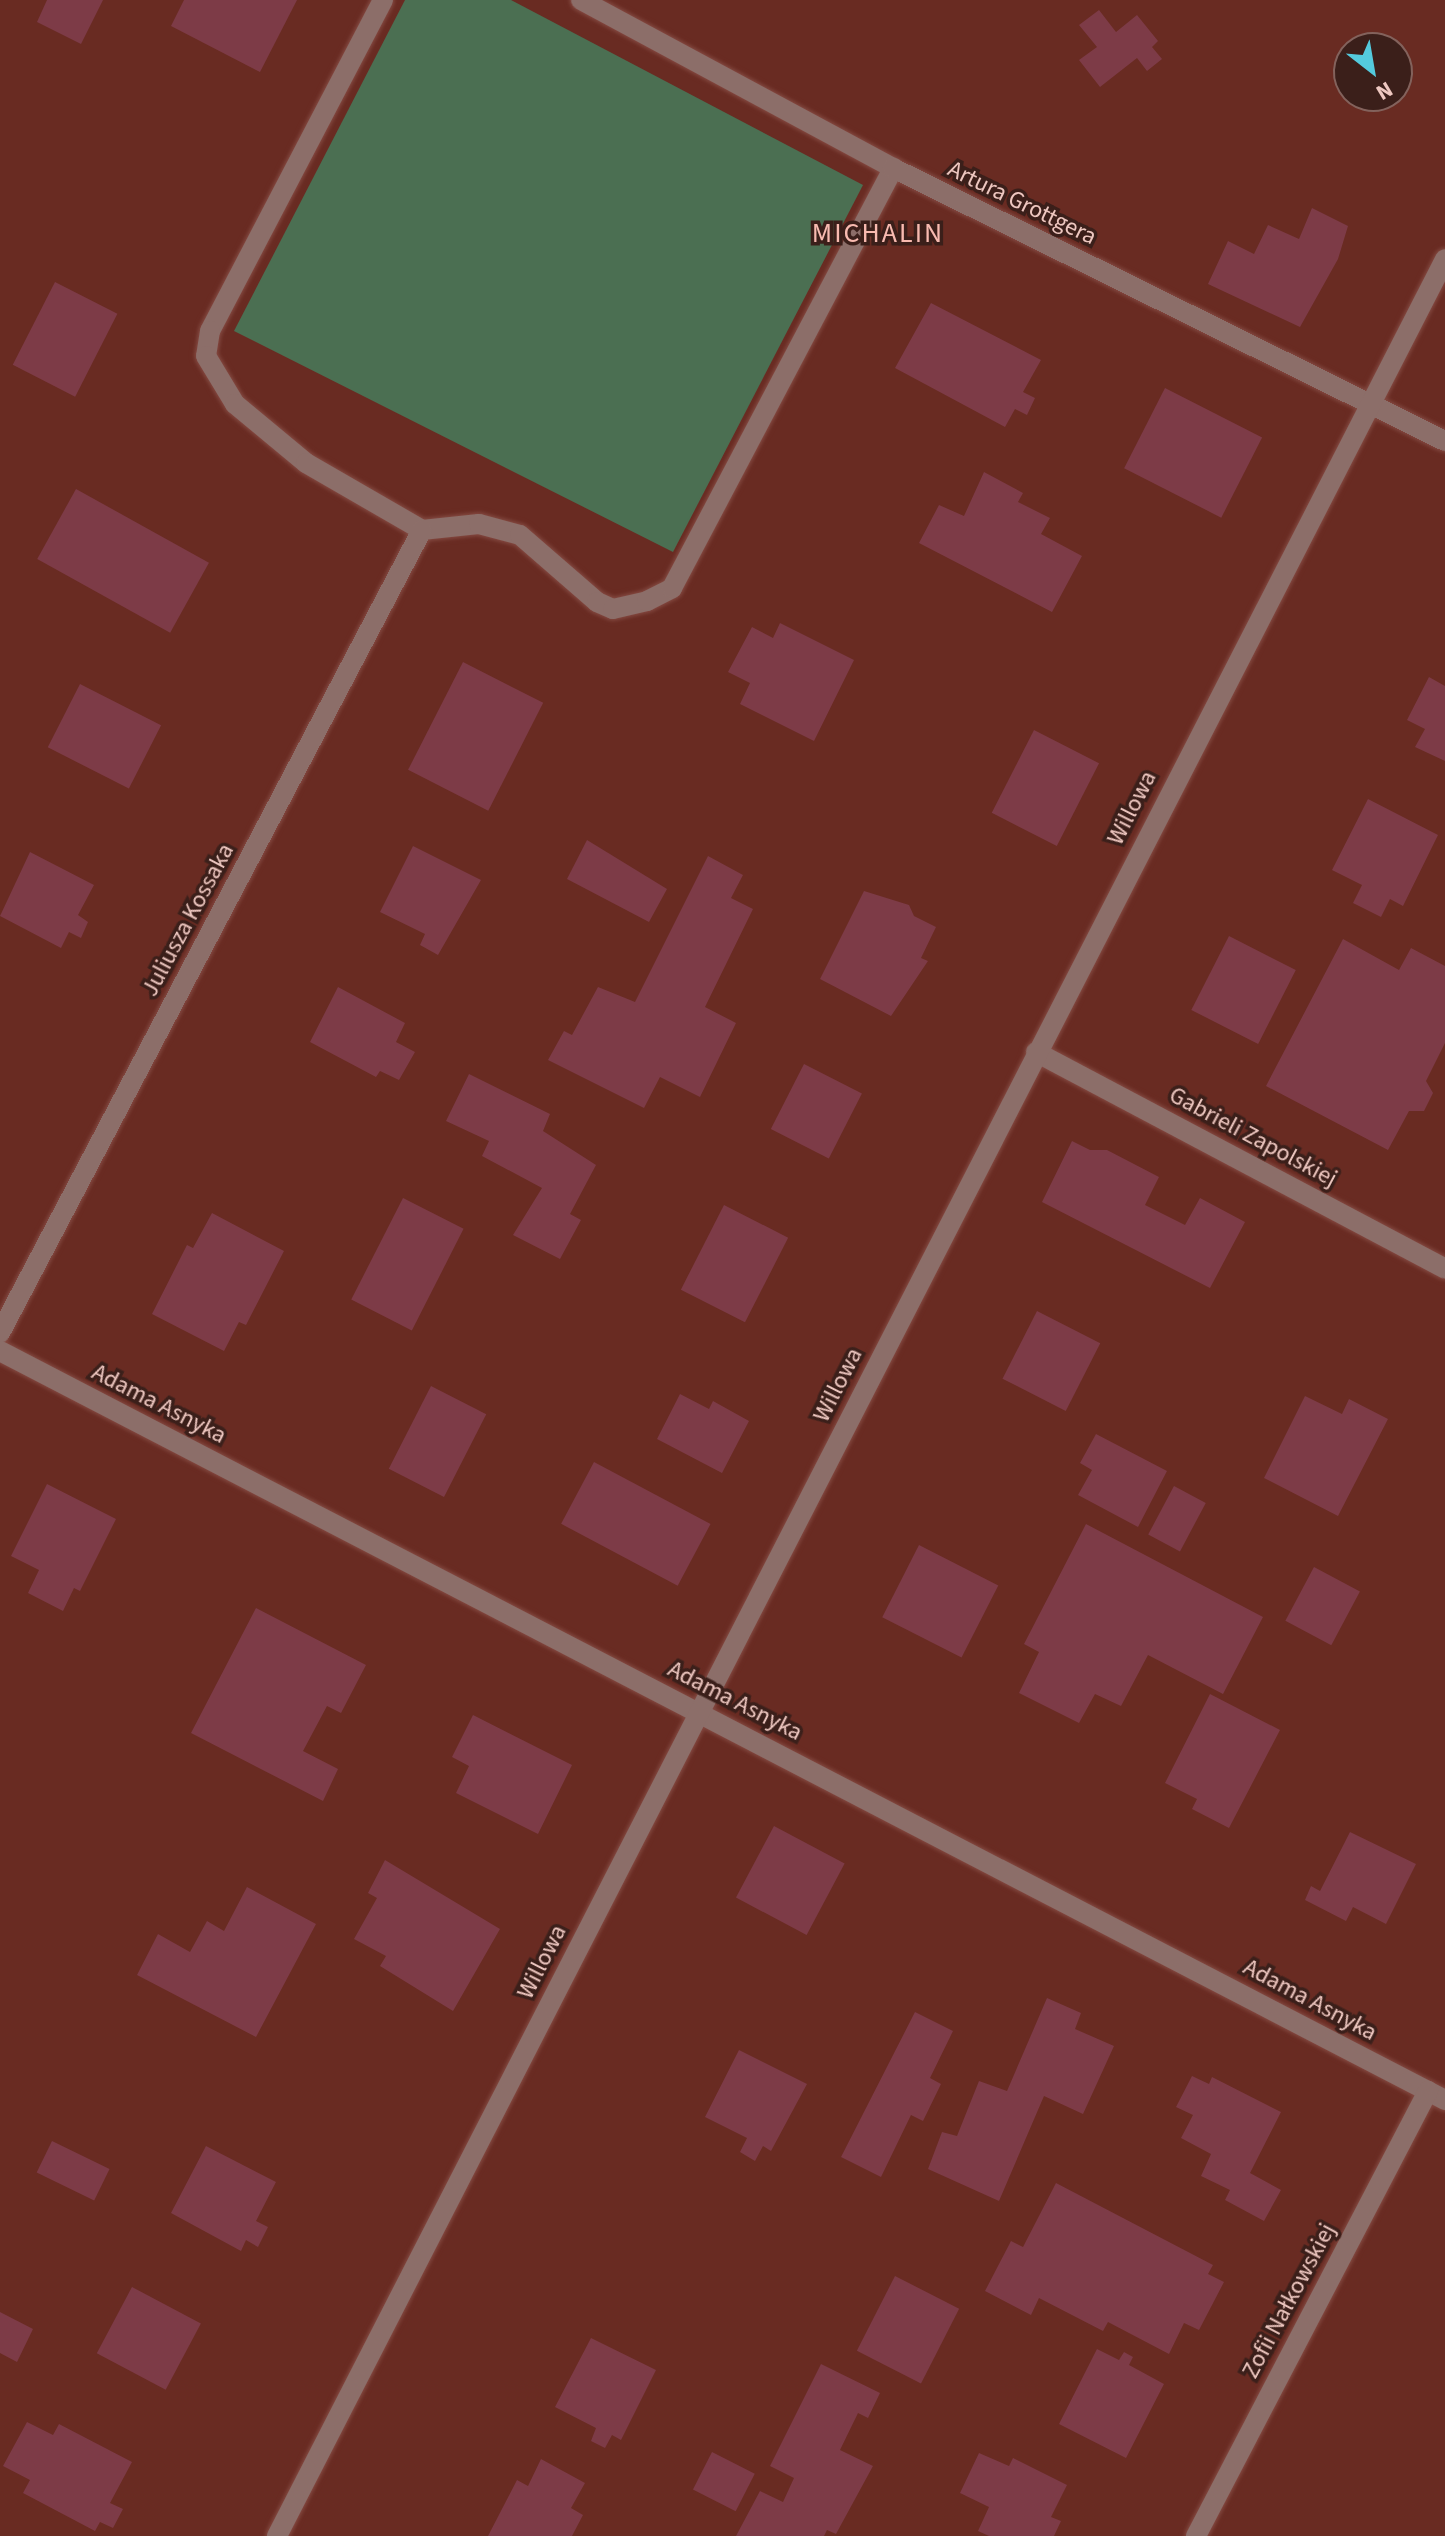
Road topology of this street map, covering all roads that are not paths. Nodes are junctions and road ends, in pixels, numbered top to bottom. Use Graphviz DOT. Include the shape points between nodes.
graph roads {
  1 [pos="383,0"];
  2 [pos="581,0"];
  3 [pos="893,168"];
  4 [pos="1445,259"];
  5 [pos="1368,402"];
  6 [pos="1445,441"];
  7 [pos="422,530"];
  8 [pos="1036,1052"];
  9 [pos="1445,1269"];
  10 [pos="0,1333"];
  11 [pos="0,1351"];
  12 [pos="699,1711"];
  13 [pos="1436,2095"];
  14 [pos="277,2536"];
  15 [pos="1196,2536"];
  1 -- 7 [label="street" via="210,331 206,356 235,404 306,463"];
  2 -- 3 [label="street, Artura Grottgera"];
  3 -- 5 [label="street, Artura Grottgera"];
  3 -- 7 [label="street" via="672,588 613,609 597,602 541,549 504,528 479,524"];
  4 -- 5 [label="street, Willowa"];
  5 -- 6 [label="street, Artura Grottgera"];
  5 -- 8 [label="street, Willowa"];
  7 -- 10 [label="street, Juliusza Kossaka"];
  8 -- 9 [label="street, Gabrieli Zapolskiej"];
  8 -- 12 [label="street, Willowa"];
  11 -- 12 [label="street, Adama Asnyka"];
  12 -- 13 [label="street, Adama Asnyka"];
  12 -- 14 [label="street, Willowa"];
  13 -- 15 [label="street, Zofii Nałkowskiej"];
}
